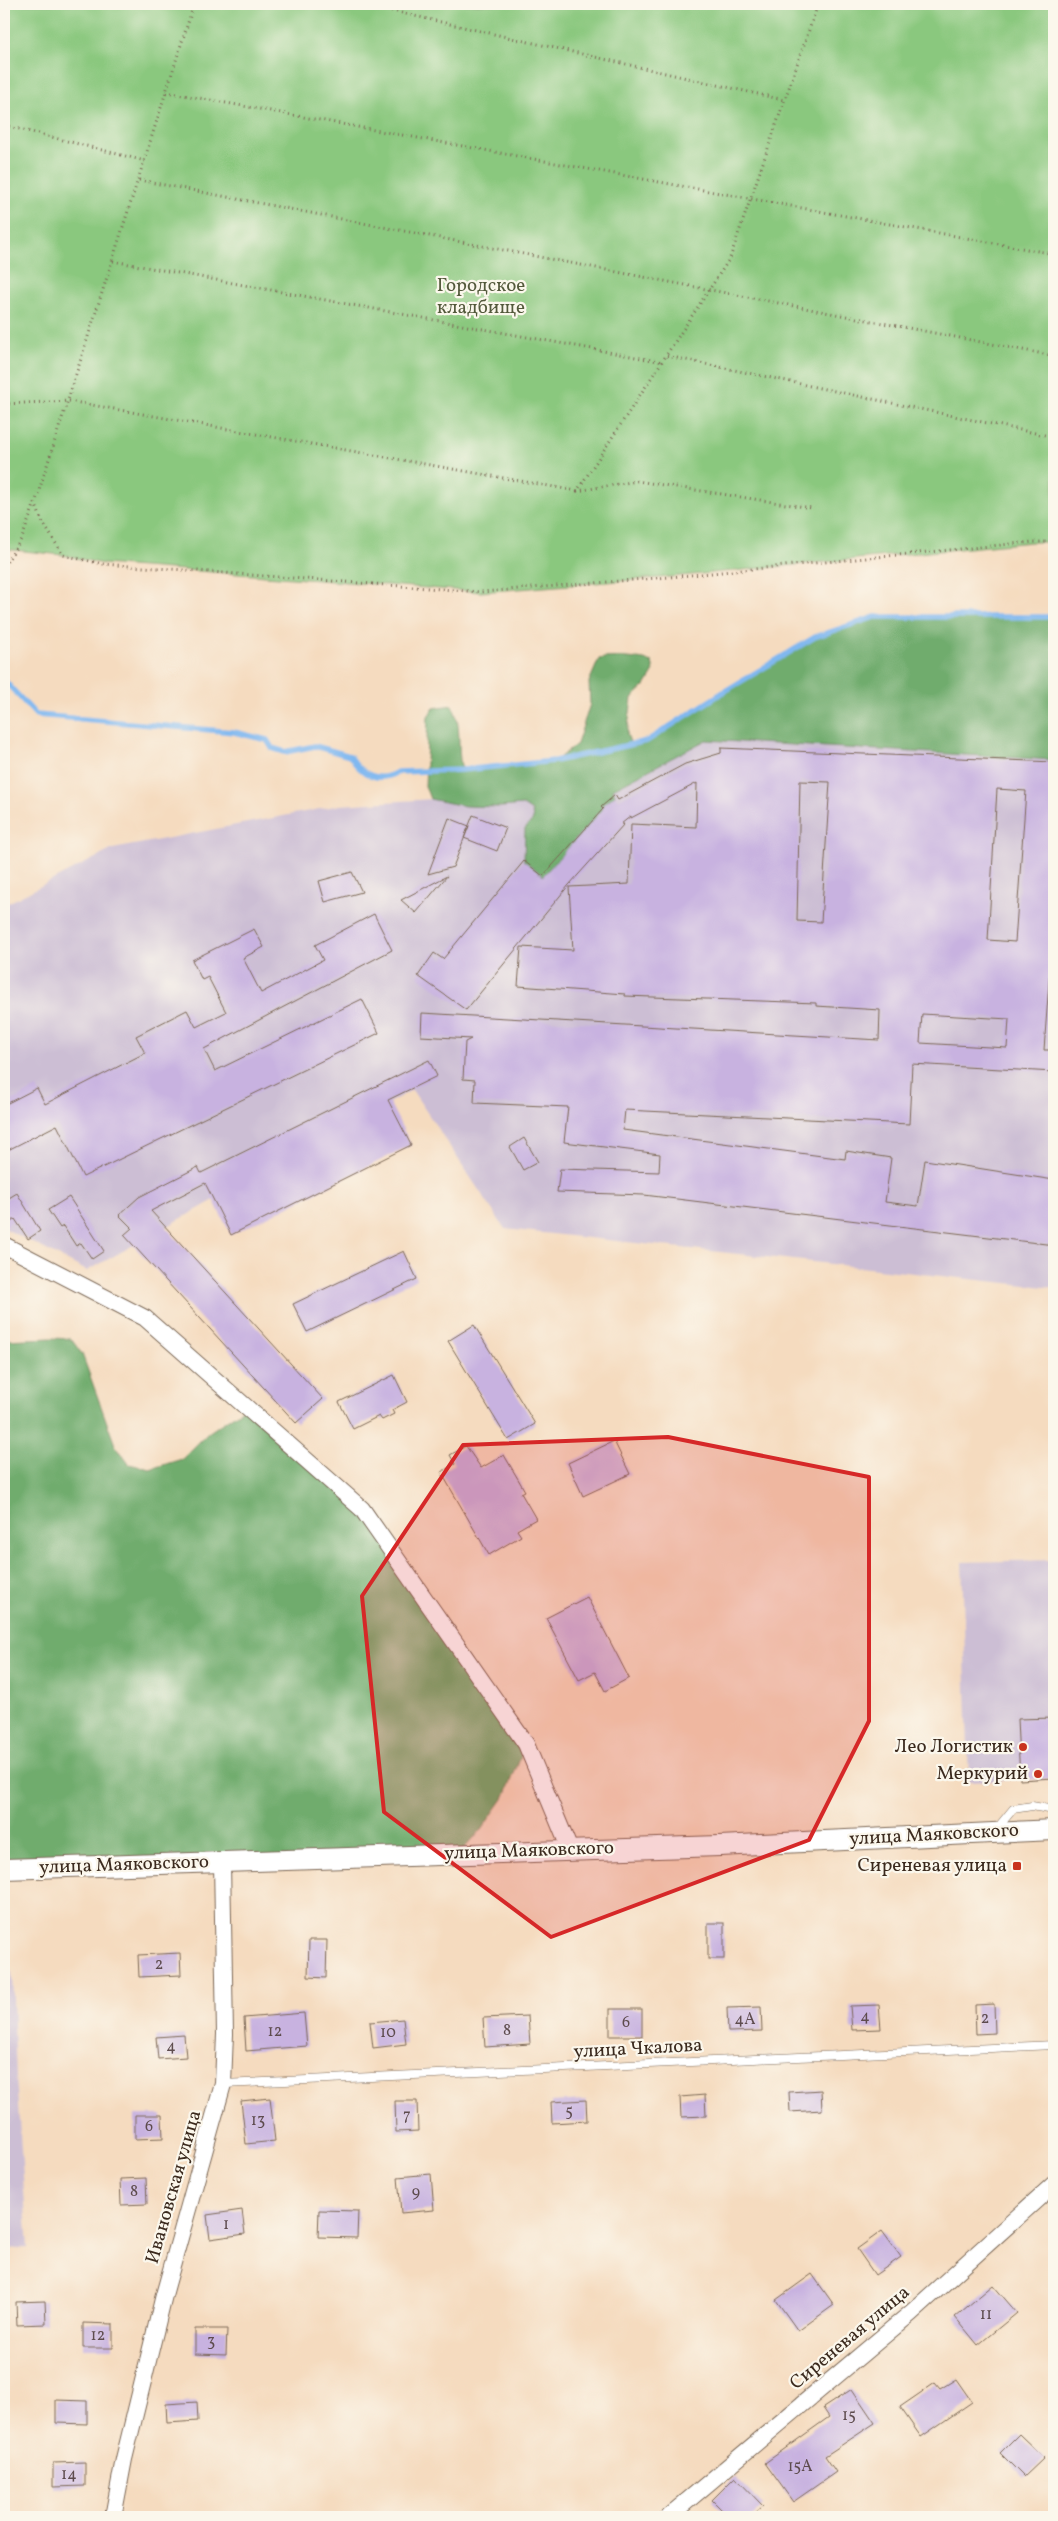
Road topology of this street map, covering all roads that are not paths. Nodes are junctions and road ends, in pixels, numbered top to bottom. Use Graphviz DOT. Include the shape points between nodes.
graph roads {
  1 [pos="4,1245"];
  2 [pos="1054,1810"];
  3 [pos="1054,1830"];
  4 [pos="994,1832"];
  5 [pos="570,1850"];
  6 [pos="222,1862"];
  7 [pos="4,1869"];
  8 [pos="1054,2045"];
  9 [pos="223,2084"];
  10 [pos="1054,2184"];
  11 [pos="113,2517"];
  12 [pos="668,2517"];
  1 -- 5 [label="street" via="145,1318 362,1509 526,1744"];
  2 -- 4 [label="lane" via="1032,1806 1013,1809"];
  3 -- 4 [label="street, улица Маяковского"];
  4 -- 5 [label="street, улица Маяковского"];
  5 -- 6 [label="street, улица Маяковского"];
  6 -- 7 [label="street, улица Маяковского"];
  6 -- 9 [label="street, Ивановская улица"];
  8 -- 9 [label="lane, улица Чкалова"];
  9 -- 11 [label="street, Ивановская улица" via="164,2295"];
  10 -- 12 [label="street, Сиреневая улица" via="911,2313"];
}
